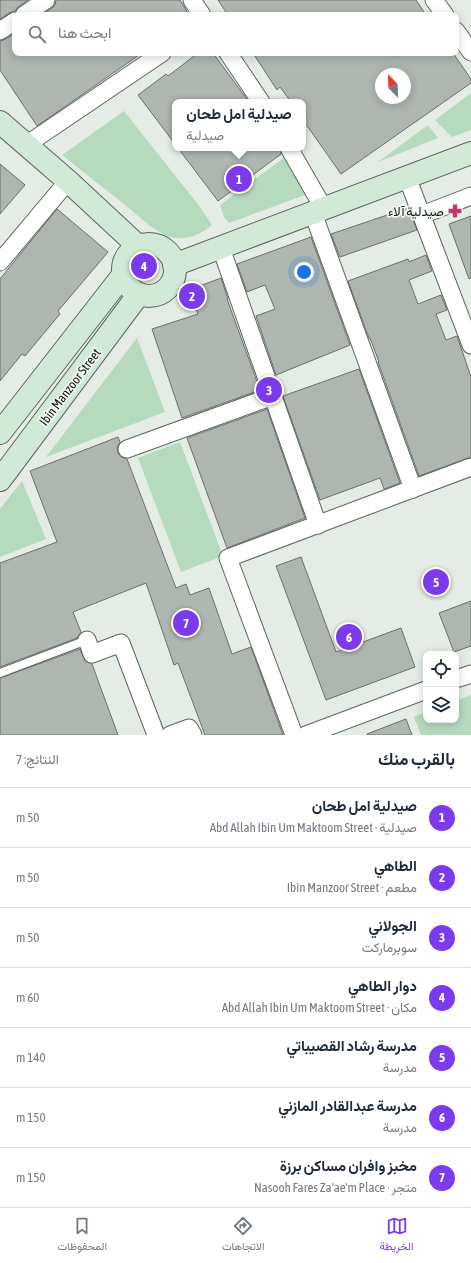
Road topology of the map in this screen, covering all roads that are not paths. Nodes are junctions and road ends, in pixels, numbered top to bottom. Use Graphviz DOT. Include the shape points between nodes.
graph roads {
  1 [pos="46,0"];
  2 [pos="192,0"];
  3 [pos="434,0"];
  4 [pos="28,12"];
  5 [pos="200,12"];
  6 [pos="443,12"];
  7 [pos="12,23"];
  8 [pos="0,31"];
  9 [pos="459,35"];
  10 [pos="471,52"];
  11 [pos="158,56"];
  12 [pos="230,56"];
  13 [pos="259,99"];
  14 [pos="0,122"];
  15 [pos="26,145"];
  16 [pos="290,151"];
  17 [pos="471,153"];
  18 [pos="408,177"];
  19 [pos="68,181"];
  20 [pos="471,196"];
  21 [pos="319,211"];
  22 [pos="422,214"];
  23 [pos="138,246"];
  24 [pos="221,248"];
  25 [pos="0,262"];
  26 [pos="174,265"];
  27 [pos="123,275"];
  28 [pos="139,294"];
  29 [pos="468,327"];
  30 [pos="471,345"];
  31 [pos="273,396"];
  32 [pos="0,433"];
  33 [pos="127,449"];
  34 [pos="471,467"];
  35 [pos="0,480"];
  36 [pos="414,489"];
  37 [pos="318,525"];
  38 [pos="87,640"];
  39 [pos="0,673"];
  40 [pos="471,674"];
  41 [pos="459,678"];
  42 [pos="423,691"];
  43 [pos="191,732"];
  44 [pos="312,734"];
  45 [pos="156,735"];
  46 [pos="170,735"];
  47 [pos="294,735"];
  1 -- 4 [label="street"];
  2 -- 5 [label="street"];
  3 -- 6 [label="street"];
  7 -- 8 [label="street"];
  9 -- 10 [label="street"];
  11 -- 15 [label="street"];
  12 -- 13 [label="street"];
  14 -- 15 [label="main road"];
  15 -- 19 [label="main road"];
  16 -- 21 [label="street"];
  17 -- 18 [label="main road"];
  18 -- 21 [label="main road"];
  18 -- 22 [label="street"];
  19 -- 23 [label="main road"];
  19 -- 25 [label="street"];
  20 -- 22 [label="street"];
  21 -- 24 [label="main road"];
  21 -- 36 [label="street"];
  22 -- 29 [label="street"];
  23 -- 26 [label="main road" via="153,244 161,247 172,257"];
  23 -- 27 [label="main road" via="126,258"];
  24 -- 26 [label="main road"];
  24 -- 31 [label="street"];
  26 -- 28 [label="main road" via="173,280 162,292 151,296"];
  27 -- 28 [label="main road" via="129,287"];
  27 -- 32 [label="main road, Ibin Manzoor Street"];
  28 -- 35 [label="main road, Ibin Manzoor Street"];
  29 -- 30 [label="street"];
  31 -- 33 [label="street"];
  31 -- 37 [label="street"];
  34 -- 36 [label="street"];
  36 -- 37 [label="street"];
  37 -- 47 [label="street" via="228,558"];
  38 -- 39 [label="lane"];
  38 -- 45 [label="street" via="92,654 121,643"];
  40 -- 41 [label="street"];
  42 -- 44 [label="street"];
  43 -- 46 [label="street"];
}
